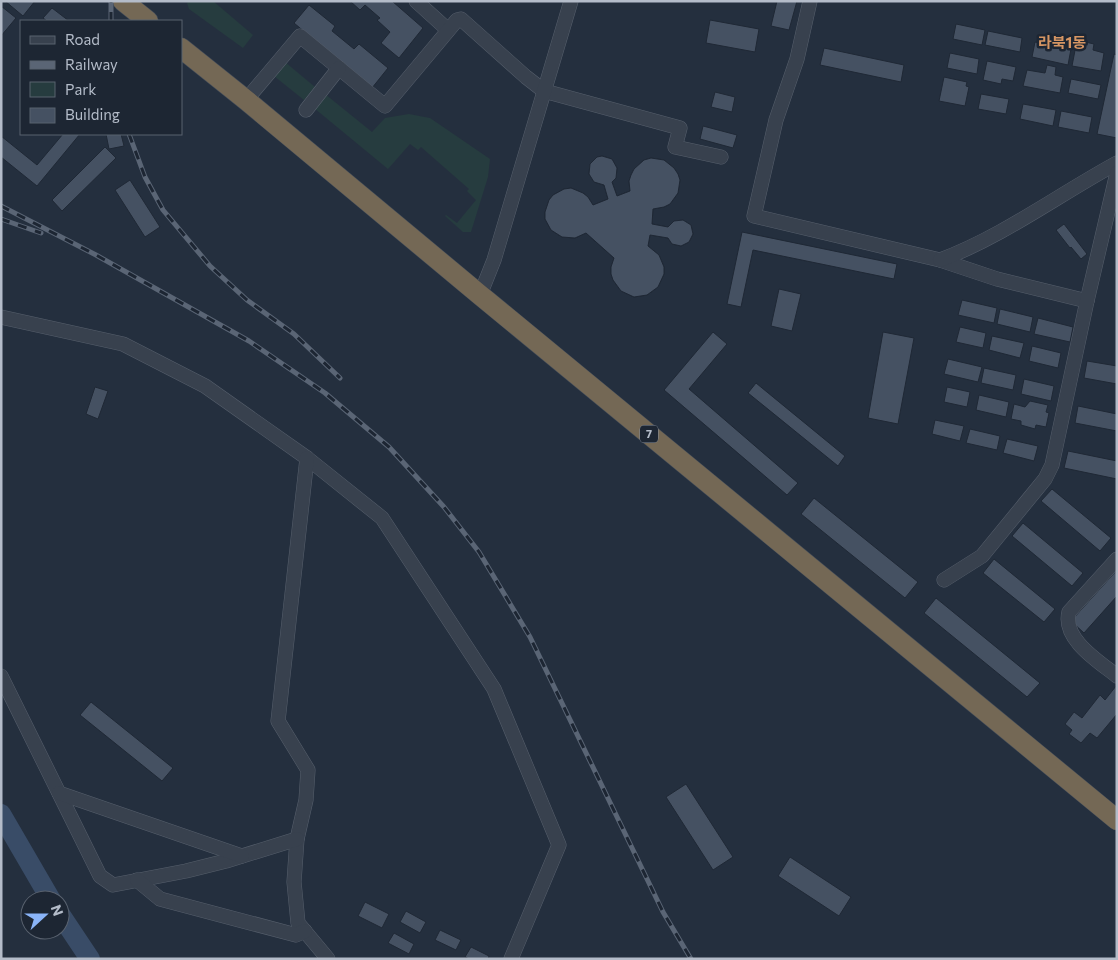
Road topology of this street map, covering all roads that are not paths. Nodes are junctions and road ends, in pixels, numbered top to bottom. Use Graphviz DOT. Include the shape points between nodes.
graph roads {
  1 [pos="123,1"];
  2 [pos="416,1"];
  3 [pos="571,1"];
  4 [pos="810,1"];
  5 [pos="147,20"];
  6 [pos="448,30"];
  7 [pos="182,49"];
  8 [pos="339,68"];
  9 [pos="544,91"];
  10 [pos="246,100"];
  11 [pos="306,110"];
  12 [pos="721,157"];
  13 [pos="1117,164"];
  14 [pos="1117,173"];
  15 [pos="940,260"];
  16 [pos="480,295"];
  17 [pos="1086,301"];
  18 [pos="1,317"];
  19 [pos="307,458"];
  20 [pos="1117,559"];
  21 [pos="944,580"];
  22 [pos="1,676"];
  23 [pos="1117,676"];
  24 [pos="59,793"];
  25 [pos="1117,820"];
  26 [pos="297,839"];
  27 [pos="242,856"];
  28 [pos="137,880"];
  29 [pos="305,931"];
  30 [pos="328,959"];
  31 [pos="511,959"];
  1 -- 5 [label="highway"];
  2 -- 6 [label="street"];
  3 -- 9 [label="street"];
  4 -- 15 [label="street" via="797,60 776,120 754,216"];
  6 -- 8 [label="street" via="385,106"];
  6 -- 9 [label="street" via="461,19"];
  7 -- 10 [label="highway, 7"];
  8 -- 10 [label="street" via="300,36"];
  8 -- 11 [label="street"];
  9 -- 12 [label="street" via="680,128 675,147"];
  9 -- 16 [label="street" via="494,260"];
  10 -- 16 [label="highway, 7"];
  13 -- 15 [label="street" via="968,249"];
  14 -- 17 [label="street"];
  15 -- 17 [label="street" via="996,279"];
  16 -- 25 [label="highway, 7"];
  17 -- 21 [label="street" via="1052,465 1046,479 982,556"];
  18 -- 19 [label="street" via="123,344 205,386"];
  19 -- 26 [label="street" via="278,721 308,770 306,800"];
  19 -- 31 [label="street" via="382,518 494,688 559,845"];
  20 -- 23 [label="street" via="1069,612 1067,621 1076,641"];
  22 -- 24 [label="street"];
  24 -- 27 [label="street"];
  24 -- 28 [label="street" via="100,876 113,885"];
  26 -- 27 [label="street"];
  26 -- 29 [label="street" via="294,882 298,924"];
  27 -- 28 [label="street"];
  28 -- 29 [label="street" via="160,899 296,935"];
  29 -- 30 [label="street"];
}
